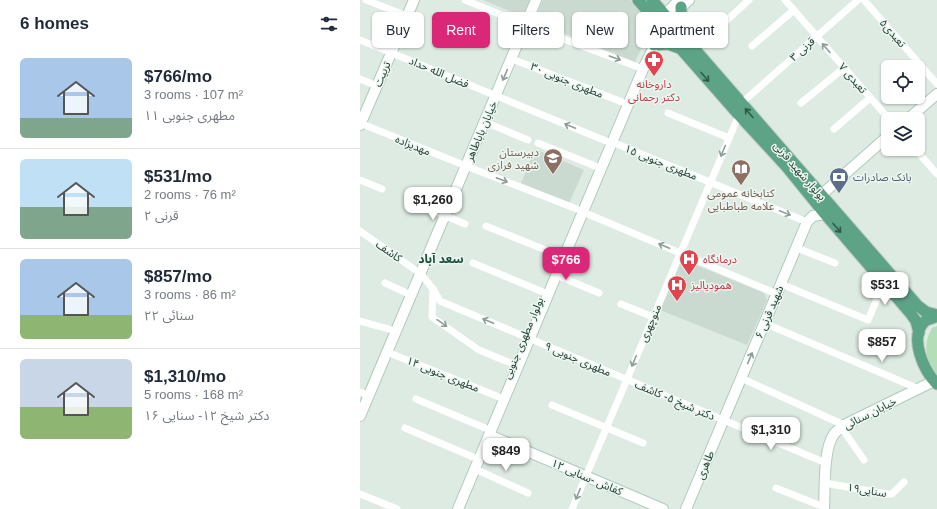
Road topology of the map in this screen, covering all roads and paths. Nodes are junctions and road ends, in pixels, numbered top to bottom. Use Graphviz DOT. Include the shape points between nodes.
graph roads {
  1 [pos="366,0"];
  2 [pos="414,0"];
  3 [pos="465,0"];
  4 [pos="536,0"];
  5 [pos="638,0"];
  6 [pos="749,0"];
  7 [pos="785,0"];
  8 [pos="858,0"];
  9 [pos="864,0"];
  10 [pos="683,2"];
  11 [pos="649,5"];
  12 [pos="794,10"];
  13 [pos="397,12"];
  14 [pos="409,12"];
  15 [pos="531,12"];
  16 [pos="673,12"];
  17 [pos="683,12"];
  18 [pos="498,14"];
  19 [pos="728,19"];
  20 [pos="816,37"];
  21 [pos="564,39"];
  22 [pos="360,40"];
  23 [pos="752,46"];
  24 [pos="394,48"];
  25 [pos="517,48"];
  26 [pos="650,48"];
  27 [pos="650,48"];
  28 [pos="680,48"];
  29 [pos="693,48"];
  30 [pos="392,52"];
  31 [pos="512,59"];
  32 [pos="638,67"];
  33 [pos="844,68"];
  34 [pos="360,79"];
  35 [pos="937,84"];
  36 [pos="377,86"];
  37 [pos="937,94"];
  38 [pos="496,96"];
  39 [pos="870,98"];
  40 [pos="746,99"];
  41 [pos="622,102"];
  42 [pos="801,103"];
  43 [pos="883,112"];
  44 [pos="916,112"];
  45 [pos="668,113"];
  46 [pos="739,115"];
  47 [pos="485,122"];
  48 [pos="360,124"];
  49 [pos="834,129"];
  50 [pos="729,138"];
  51 [pos="528,140"];
  52 [pos="609,141"];
  53 [pos="881,142"];
  54 [pos="538,143"];
  55 [pos="922,156"];
  56 [pos="466,166"];
  57 [pos="595,166"];
  58 [pos="937,174"];
  59 [pos="360,180"];
  60 [pos="710,182"];
  61 [pos="382,190"];
  62 [pos="821,195"];
  63 [pos="408,200"];
  64 [pos="580,210"];
  65 [pos="825,214"];
  66 [pos="445,215"];
  67 [pos="807,222"];
  68 [pos="465,224"];
  69 [pos="486,226"];
  70 [pos="360,231"];
  71 [pos="796,248"];
  72 [pos="680,253"];
  73 [pos="558,255"];
  74 [pos="835,263"];
  75 [pos="473,264"];
  76 [pos="420,274"];
  77 [pos="556,275"];
  78 [pos="385,282"];
  79 [pos="884,283"];
  80 [pos="781,284"];
  81 [pos="433,289"];
  82 [pos="543,292"];
  83 [pos="599,293"];
  84 [pos="777,294"];
  85 [pos="411,295"];
  86 [pos="621,304"];
  87 [pos="937,316"];
  88 [pos="653,317"];
  89 [pos="360,321"];
  90 [pos="764,323"];
  91 [pos="396,331"];
  92 [pos="919,332"];
  93 [pos="527,338"];
  94 [pos="387,352"];
  95 [pos="513,364"];
  96 [pos="741,378"];
  97 [pos="626,380"];
  98 [pos="936,383"];
  99 [pos="919,389"];
  100 [pos="364,394"];
  101 [pos="499,397"];
  102 [pos="416,399"];
  103 [pos="552,405"];
  104 [pos="360,416"];
  105 [pos="723,420"];
  106 [pos="842,426"];
  107 [pos="405,428"];
  108 [pos="606,428"];
  109 [pos="487,432"];
  110 [pos="643,443"];
  111 [pos="473,458"];
  112 [pos="864,460"];
  113 [pos="826,463"];
  114 [pos="475,469"];
  115 [pos="586,476"];
  116 [pos="904,482"];
  117 [pos="825,483"];
  118 [pos="776,488"];
  119 [pos="528,493"];
  120 [pos="360,494"];
  121 [pos="824,508"];
  122 [pos="397,509"];
  123 [pos="452,509"];
  124 [pos="458,509"];
  125 [pos="572,509"];
  126 [pos="663,509"];
  127 [pos="686,509"];
  1 -- 13 [label="street"];
  2 -- 14 [label="street, تربیت"];
  3 -- 18 [label="street"];
  4 -- 15 [label="street, خیابان باباطاهر"];
  5 -- 11 [label="main road"];
  6 -- 19 [label="street"];
  7 -- 12 [label="street, تعبدی ۷"];
  8 -- 20 [label="street, قرنی ۳"];
  9 -- 35 [label="street, تعبدی۵"];
  10 -- 16 [label="street, بولوار مطهری جنوبی"];
  10 -- 17 [label="main road"];
  12 -- 20 [label="street, تعبدی ۷"];
  12 -- 23 [label="street"];
  33 -- 20 [label="street, تعبدی ۷, one-way"];
  20 -- 40 [label="street, قرنی ۳"];
  21 -- 32 [label="street, one-way"];
  22 -- 30 [label="street, فضل الله حداد"];
  24 -- 30 [label="street, تربیت"];
  25 -- 31 [label="street, خیابان باباطاهر"];
  26 -- 32 [label="street, بولوار مطهری جنوبی"];
  27 -- 52 [label="street, بولوار مطهری جنوبی"];
  28 -- 46 [label="main road, بولوار شهید قرنی, one-way"];
  62 -- 29 [label="main road, بولوار شهید قرنی, one-way"];
  30 -- 36 [label="street, تربیت"];
  30 -- 38 [label="street, فضل الله حداد"];
  31 -- 38 [label="street, خیابان باباطاهر, one-way"];
  31 -- 41 [label="street, مطهری جنوبی ۳۰"];
  32 -- 41 [label="street, بولوار مطهری جنوبی"];
  33 -- 39 [label="street, تعبدی ۷"];
  33 -- 42 [label="street"];
  34 -- 36 [label="street"];
  36 -- 48 [label="street, تربیت"];
  37 -- 44 [label="street"];
  38 -- 47 [label="street, خیابان باباطاهر"];
  52 -- 38 [label="street, فضل الله حداد, one-way"];
  39 -- 43 [label="street, تعبدی ۷"];
  39 -- 49 [label="street"];
  41 -- 52 [label="street, بولوار مطهری جنوبی"];
  45 -- 50 [label="street"];
  46 -- 50 [label="street, منوچهری"];
  46 -- 65 [label="main road, بولوار شهید قرنی" via="786,166"];
  47 -- 51 [label="street"];
  47 -- 56 [label="street, خیابان باباطاهر"];
  48 -- 56 [label="street, مهدیزاده"];
  50 -- 60 [label="street, منوچهری, one-way"];
  52 -- 57 [label="street, بولوار مطهری جنوبی"];
  52 -- 60 [label="street, مطهری جنوبی ۱۵"];
  52 -- 64 [label="street, بولوار مطهری جنوبی"];
  53 -- 62 [label="street"];
  54 -- 57 [label="street"];
  55 -- 58 [label="street"];
  56 -- 64 [label="street, مهدیزاده, one-way"];
  56 -- 66 [label="street, خیابان باباطاهر"];
  57 -- 64 [label="street, بولوار مطهری جنوبی"];
  59 -- 61 [label="street"];
  60 -- 67 [label="street, مطهری جنوبی ۱۵, one-way"];
  60 -- 72 [label="street, منوچهری"];
  62 -- 87 [label="main road, بولوار شهید قرنی" via="918,306"];
  63 -- 66 [label="street"];
  72 -- 64 [label="street, مهدیزاده, one-way"];
  64 -- 73 [label="street, بولوار مطهری جنوبی"];
  64 -- 77 [label="street, بولوار مطهری جنوبی"];
  65 -- 67 [label="street" via="813,216"];
  65 -- 79 [label="main road, بولوار شهید قرنی, one-way"];
  66 -- 68 [label="street"];
  66 -- 76 [label="street, خیابان باباطاهر"];
  67 -- 71 [label="street, شهید قرنی ۶"];
  69 -- 73 [label="street"];
  70 -- 76 [label="street, کاشف"];
  71 -- 74 [label="street"];
  71 -- 80 [label="street, شهید قرنی ۶"];
  72 -- 84 [label="street, مهدیزاده"];
  72 -- 88 [label="street, منوچهری"];
  73 -- 82 [label="street, بولوار مطهری جنوبی"];
  75 -- 82 [label="street"];
  76 -- 81 [label="street, کاشف"];
  76 -- 85 [label="street, خیابان باباطاهر"];
  77 -- 83 [label="street"];
  77 -- 93 [label="street, بولوار مطهری جنوبی"];
  78 -- 85 [label="street"];
  79 -- 80 [label="street" via="868,320"];
  79 -- 92 [label="main road, بولوار شهید قرنی" via="912,314"];
  80 -- 84 [label="street, شهید قرنی ۶"];
  93 -- 81 [label="street, مطهری جنوبی ۹, one-way" via="440,301"];
  81 -- 95 [label="street, one-way" via="432,317 479,350"];
  82 -- 93 [label="street, بولوار مطهری جنوبی"];
  84 -- 90 [label="street, شهید قرنی ۶"];
  85 -- 91 [label="street, خیابان باباطاهر"];
  86 -- 88 [label="street"];
  87 -- 92 [label="main road" via="926,321"];
  88 -- 97 [label="street, منوچهری, one-way"];
  89 -- 91 [label="street"];
  96 -- 90 [label="street, شهید قرنی ۶, one-way"];
  90 -- 99 [label="street"];
  91 -- 94 [label="street, خیابان باباطاهر"];
  92 -- 98 [label="main road" via="918,346 921,358"];
  93 -- 95 [label="street, بولوار مطهری جنوبی"];
  93 -- 97 [label="street, مطهری جنوبی ۹"];
  93 -- 109 [label="street, بولوار مطهری جنوبی"];
  94 -- 100 [label="street, خیابان باباطاهر"];
  94 -- 101 [label="street, مطهری جنوبی ۱۴"];
  95 -- 101 [label="street, بولوار مطهری جنوبی"];
  96 -- 105 [label="street, شهید قرنی ۶"];
  96 -- 106 [label="street"];
  97 -- 105 [label="street, دکتر شیخ ۵- کاشف"];
  97 -- 108 [label="street, منوچهری"];
  98 -- 99 [label="street, خیابان سنائی"];
  99 -- 106 [label="street, خیابان سنائی"];
  100 -- 104 [label="street, خیابان باباطاهر"];
  101 -- 109 [label="street, بولوار مطهری جنوبی"];
  102 -- 109 [label="street"];
  103 -- 108 [label="street"];
  105 -- 113 [label="street, دکتر شیخ ۵- کاشف"];
  105 -- 127 [label="street, طاهری"];
  106 -- 112 [label="street"];
  106 -- 113 [label="street, خیابان سنائی" via="834,434 829,445"];
  107 -- 111 [label="street"];
  108 -- 110 [label="street"];
  108 -- 115 [label="street, منوچهری"];
  109 -- 111 [label="street, بولوار مطهری جنوبی"];
  109 -- 114 [label="street, بولوار مطهری جنوبی"];
  109 -- 115 [label="street, کفاش -سنایی ۱۲"];
  111 -- 123 [label="street, بولوار مطهری جنوبی"];
  113 -- 117 [label="street, خیابان سنائی"];
  114 -- 119 [label="street"];
  114 -- 124 [label="street, بولوار مطهری جنوبی"];
  115 -- 125 [label="street, منوچهری, one-way"];
  115 -- 126 [label="street, کفاش -سنایی ۱۲"];
  116 -- 117 [label="street, سنایی۱۹" via="892,494"];
  117 -- 121 [label="street, خیابان سنائی"];
  118 -- 121 [label="street"];
  120 -- 122 [label="street"];
}
